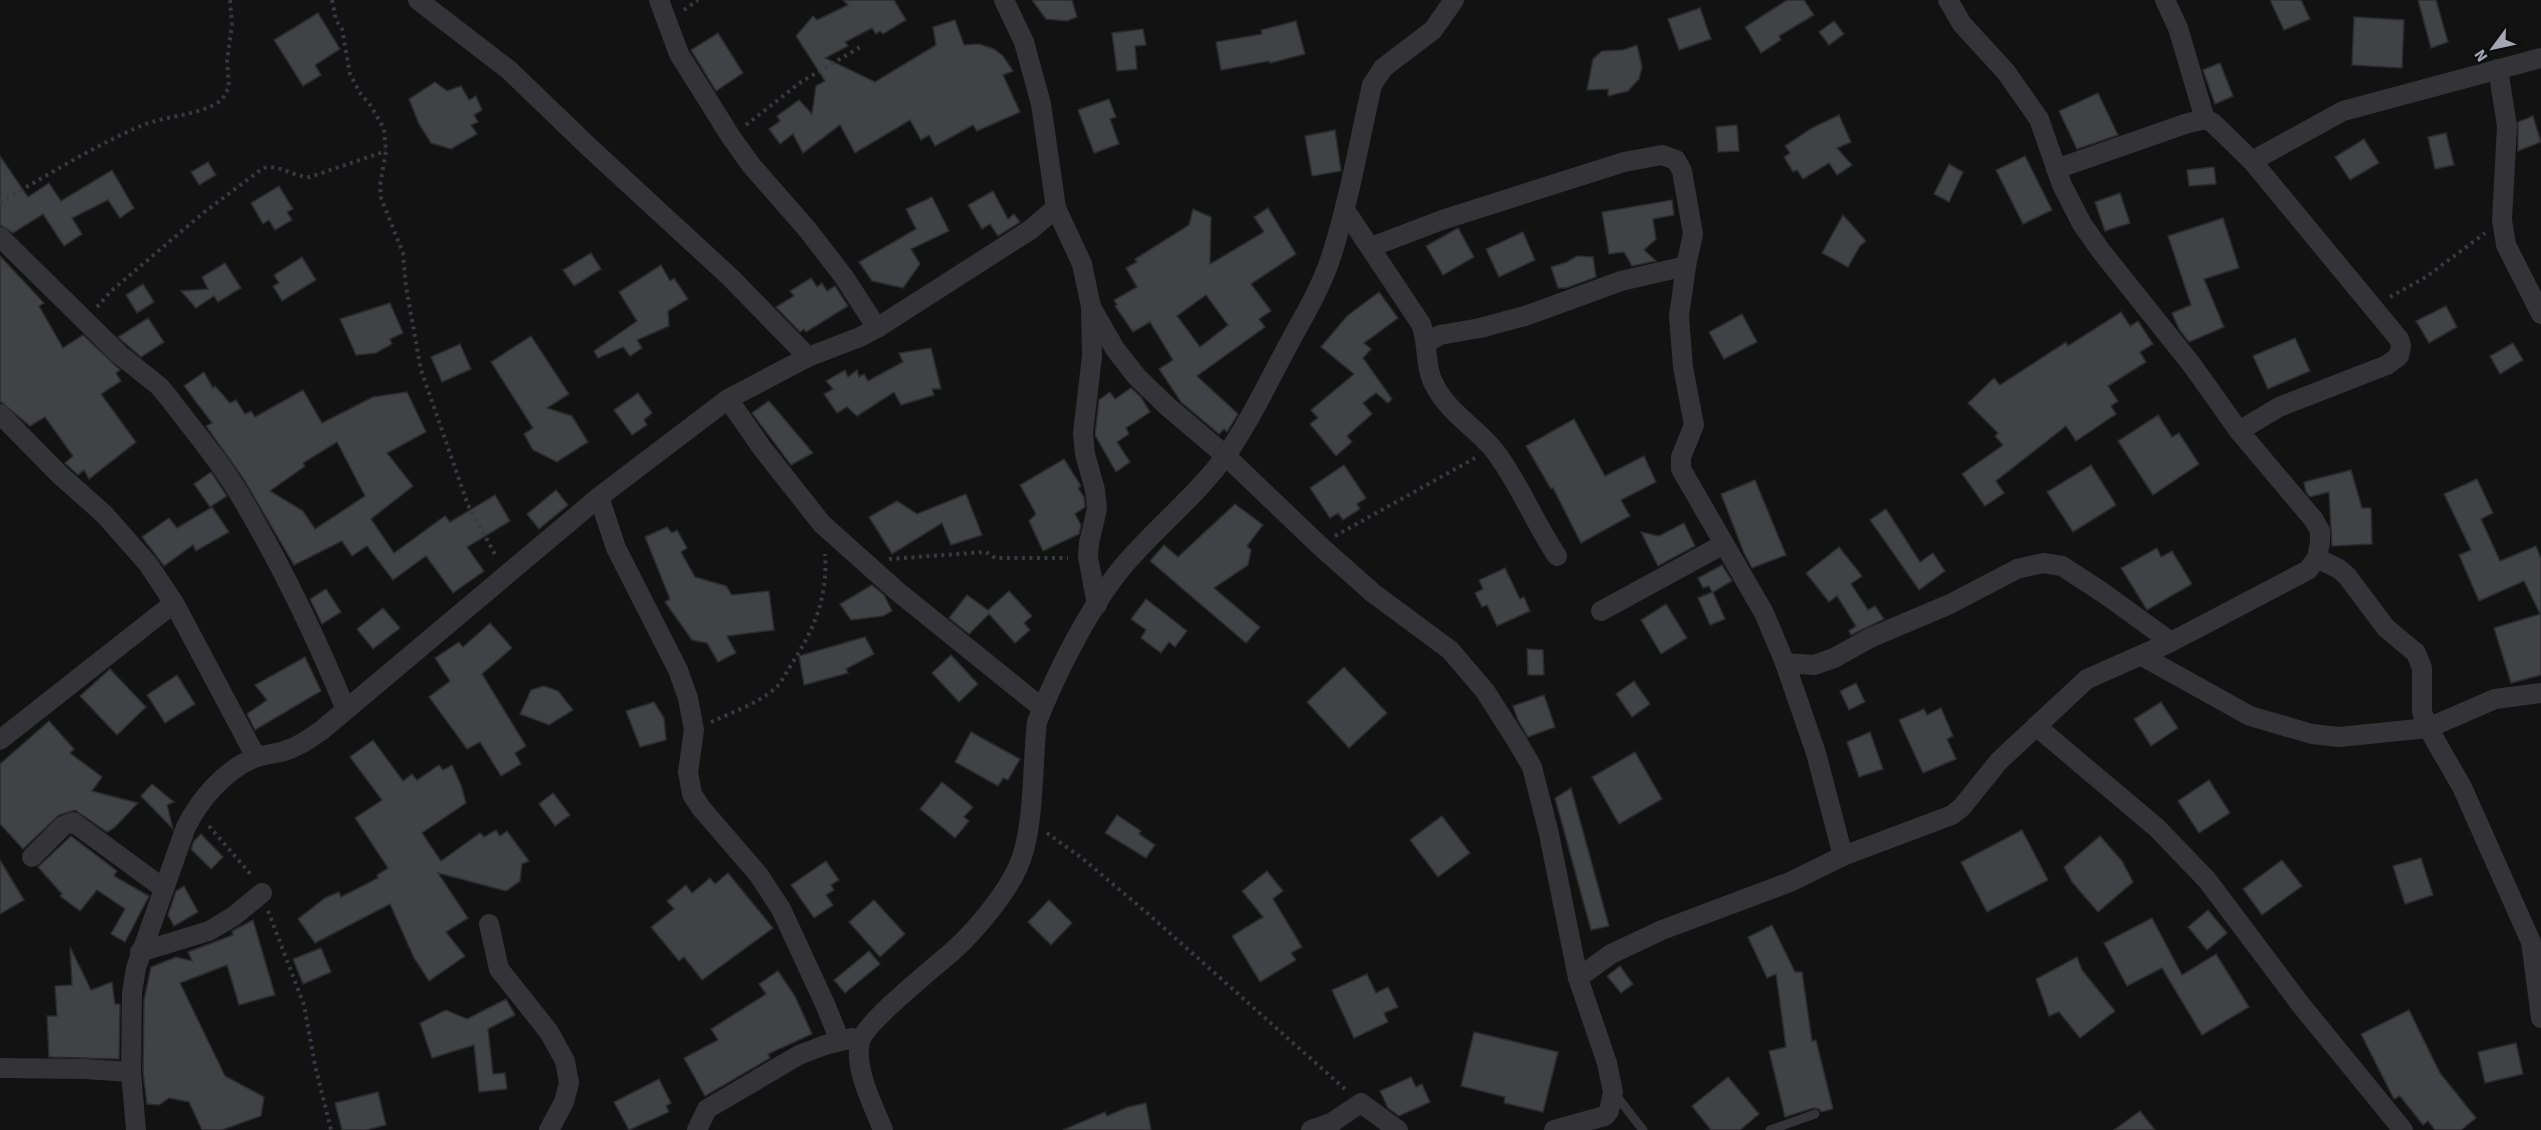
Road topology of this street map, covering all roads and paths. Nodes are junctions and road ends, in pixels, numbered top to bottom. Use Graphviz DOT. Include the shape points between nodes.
graph roads {
  1 [pos="230,0"];
  2 [pos="332,0"];
  3 [pos="418,0"];
  4 [pos="659,0"];
  5 [pos="1004,0"];
  6 [pos="1454,0"];
  7 [pos="1948,0"];
  8 [pos="2165,0"];
  9 [pos="862,46"];
  10 [pos="2541,57"];
  11 [pos="2498,69"];
  12 [pos="2205,119"];
  13 [pos="731,136"];
  14 [pos="386,151"];
  15 [pos="2252,160"];
  16 [pos="2056,169"];
  17 [pos="0,202"];
  18 [pos="1056,208"];
  19 [pos="1345,210"];
  20 [pos="2502,220"];
  21 [pos="0,237"];
  22 [pos="1371,247"];
  23 [pos="1686,266"];
  24 [pos="2373,306"];
  25 [pos="1091,307"];
  26 [pos="2541,314"];
  27 [pos="84,321"];
  28 [pos="877,328"];
  29 [pos="1425,344"];
  30 [pos="808,357"];
  31 [pos="728,399"];
  32 [pos="0,414"];
  33 [pos="2239,431"];
  34 [pos="1492,448"];
  35 [pos="1226,456"];
  36 [pos="599,497"];
  37 [pos="822,524"];
  38 [pos="1724,544"];
  39 [pos="1319,545"];
  40 [pos="1557,556"];
  41 [pos="1089,557"];
  42 [pos="2317,558"];
  43 [pos="865,561"];
  44 [pos="506,575"];
  45 [pos="174,603"];
  46 [pos="1097,605"];
  47 [pos="1601,611"];
  48 [pos="2171,642"];
  49 [pos="2142,656"];
  50 [pos="1785,663"];
  51 [pos="2541,693"];
  52 [pos="1042,708"];
  53 [pos="346,710"];
  54 [pos="2036,726"];
  55 [pos="2428,728"];
  56 [pos="694,730"];
  57 [pos="0,740"];
  58 [pos="256,757"];
  59 [pos="195,810"];
  60 [pos="1029,821"];
  61 [pos="1843,856"];
  62 [pos="32,857"];
  63 [pos="163,888"];
  64 [pos="262,893"];
  65 [pos="489,924"];
  66 [pos="140,952"];
  67 [pos="1578,978"];
  68 [pos="2541,1018"];
  69 [pos="863,1035"];
  70 [pos="840,1041"];
  71 [pos="0,1068"];
  72 [pos="131,1072"];
  73 [pos="1613,1092"];
  74 [pos="1361,1103"];
  75 [pos="1815,1114"];
  76 [pos="136,1130"];
  77 [pos="331,1130"];
  78 [pos="549,1130"];
  79 [pos="697,1130"];
  80 [pos="883,1130"];
  81 [pos="1311,1130"];
  82 [pos="1398,1130"];
  83 [pos="1554,1130"];
  84 [pos="1643,1130"];
  85 [pos="1770,1130"];
  86 [pos="2403,1130"];
  1 -- 17 [label="path" via="229,87 222,100 125,133"];
  2 -- 14 [label="path" via="350,74 384,129"];
  3 -- 30 [label="street" via="509,70 731,278"];
  4 -- 13 [label="street" via="679,54"];
  5 -- 18 [label="street" via="1024,42 1041,104"];
  6 -- 19 [label="street" via="1433,30 1383,68 1372,85"];
  7 -- 16 [label="street" via="1962,24 2006,72 2039,119"];
  8 -- 12 [label="street" via="2178,28"];
  9 -- 13 [label="path" via="801,82"];
  10 -- 11 [label="street"];
  11 -- 15 [label="street" via="2343,111"];
  11 -- 20 [label="street" via="2507,126"];
  12 -- 15 [label="street"];
  12 -- 16 [label="street"];
  13 -- 28 [label="street" via="844,276"];
  14 -- 27 [label="path" via="310,177 275,167 263,168 111,291"];
  14 -- 44 [label="path" via="381,198 403,253 421,370 468,505"];
  15 -- 24 [label="street"];
  16 -- 33 [label="street" via="2088,233"];
  18 -- 25 [label="street" via="1082,264"];
  18 -- 28 [label="street" via="1030,230"];
  19 -- 22 [label="street"];
  19 -- 35 [label="street" via="1316,293 1248,423"];
  20 -- 24 [label="path" via="2426,277"];
  20 -- 26 [label="street" via="2506,245"];
  21 -- 27 [label="street"];
  22 -- 23 [label="street" via="1624,162 1662,155 1674,157 1679,165 1691,215 1693,242"];
  22 -- 29 [label="street" via="1421,324"];
  23 -- 29 [label="street" via="1621,281 1525,316 1440,335"];
  23 -- 38 [label="street" via="1680,337 1694,425 1681,457 1681,469"];
  24 -- 33 [label="street" via="2399,339 2396,360 2279,407"];
  25 -- 35 [label="street" via="1115,349 1137,377"];
  25 -- 41 [label="street" via="1092,356 1083,433 1097,509"];
  27 -- 53 [label="street" via="164,392 240,495 289,584"];
  28 -- 30 [label="street"];
  29 -- 34 [label="street" via="1428,369 1440,395"];
  30 -- 31 [label="street"];
  31 -- 36 [label="street"];
  31 -- 37 [label="street"];
  32 -- 45 [label="street" via="104,514 148,564"];
  33 -- 42 [label="street" via="2314,520 2320,531"];
  34 -- 39 [label="path"];
  34 -- 40 [label="street"];
  35 -- 39 [label="street"];
  35 -- 46 [label="street" via="1124,566"];
  36 -- 44 [label="street"];
  36 -- 56 [label="street" via="623,565 678,670"];
  37 -- 43 [label="street"];
  37 -- 56 [label="path" via="826,570 822,604 804,646 780,684 758,701"];
  38 -- 47 [label="street"];
  38 -- 50 [label="street" via="1764,612"];
  39 -- 67 [label="street" via="1373,593 1450,650 1485,691 1526,755 1549,834"];
  41 -- 43 [label="path" via="995,558 986,552"];
  41 -- 46 [label="street"];
  42 -- 48 [label="street" via="2308,570"];
  42 -- 55 [label="street" via="2347,576 2386,628 2416,653 2422,668 2422,712"];
  43 -- 52 [label="street"];
  44 -- 53 [label="street"];
  45 -- 57 [label="street"];
  45 -- 58 [label="street"];
  46 -- 52 [label="street"];
  48 -- 49 [label="street"];
  48 -- 50 [label="street" via="2062,566 2043,563 2018,569 1834,658 1814,665"];
  49 -- 54 [label="street" via="2087,679"];
  49 -- 55 [label="street" via="2250,716 2312,734 2339,737"];
  50 -- 61 [label="street" via="1816,753"];
  51 -- 55 [label="street" via="2495,699"];
  52 -- 60 [label="street" via="1034,745"];
  53 -- 58 [label="street" via="299,746"];
  54 -- 61 [label="street" via="1989,771 1958,811"];
  54 -- 86 [label="street" via="2157,828 2207,880 2301,1005"];
  55 -- 68 [label="street" via="2462,787 2531,942"];
  56 -- 70 [label="street" via="688,772 695,800 758,874 781,909"];
  58 -- 59 [label="street" via="220,781"];
  59 -- 63 [label="street"];
  59 -- 64 [label="path" via="255,878"];
  60 -- 69 [label="street" via="1019,866 995,902 954,949"];
  60 -- 74 [label="path" via="1083,859 1146,912"];
  61 -- 67 [label="street" via="1790,882 1662,930 1611,954"];
  62 -- 63 [label="street" via="63,826 73,822"];
  63 -- 66 [label="street"];
  64 -- 66 [label="street" via="209,931"];
  64 -- 77 [label="path" via="304,1005"];
  65 -- 78 [label="street" via="499,969 549,1032 565,1061 569,1083"];
  66 -- 72 [label="street" via="132,993"];
  67 -- 73 [label="street"];
  69 -- 70 [label="street"];
  69 -- 80 [label="street" via="858,1054 861,1071"];
  70 -- 79 [label="street" via="799,1055 706,1108"];
  71 -- 72 [label="street"];
  72 -- 76 [label="street"];
  73 -- 83 [label="street" via="1610,1111 1605,1116"];
  73 -- 84 [label="lane"];
  74 -- 81 [label="street" via="1331,1123"];
  74 -- 82 [label="street"];
  75 -- 85 [label="lane"];
}
